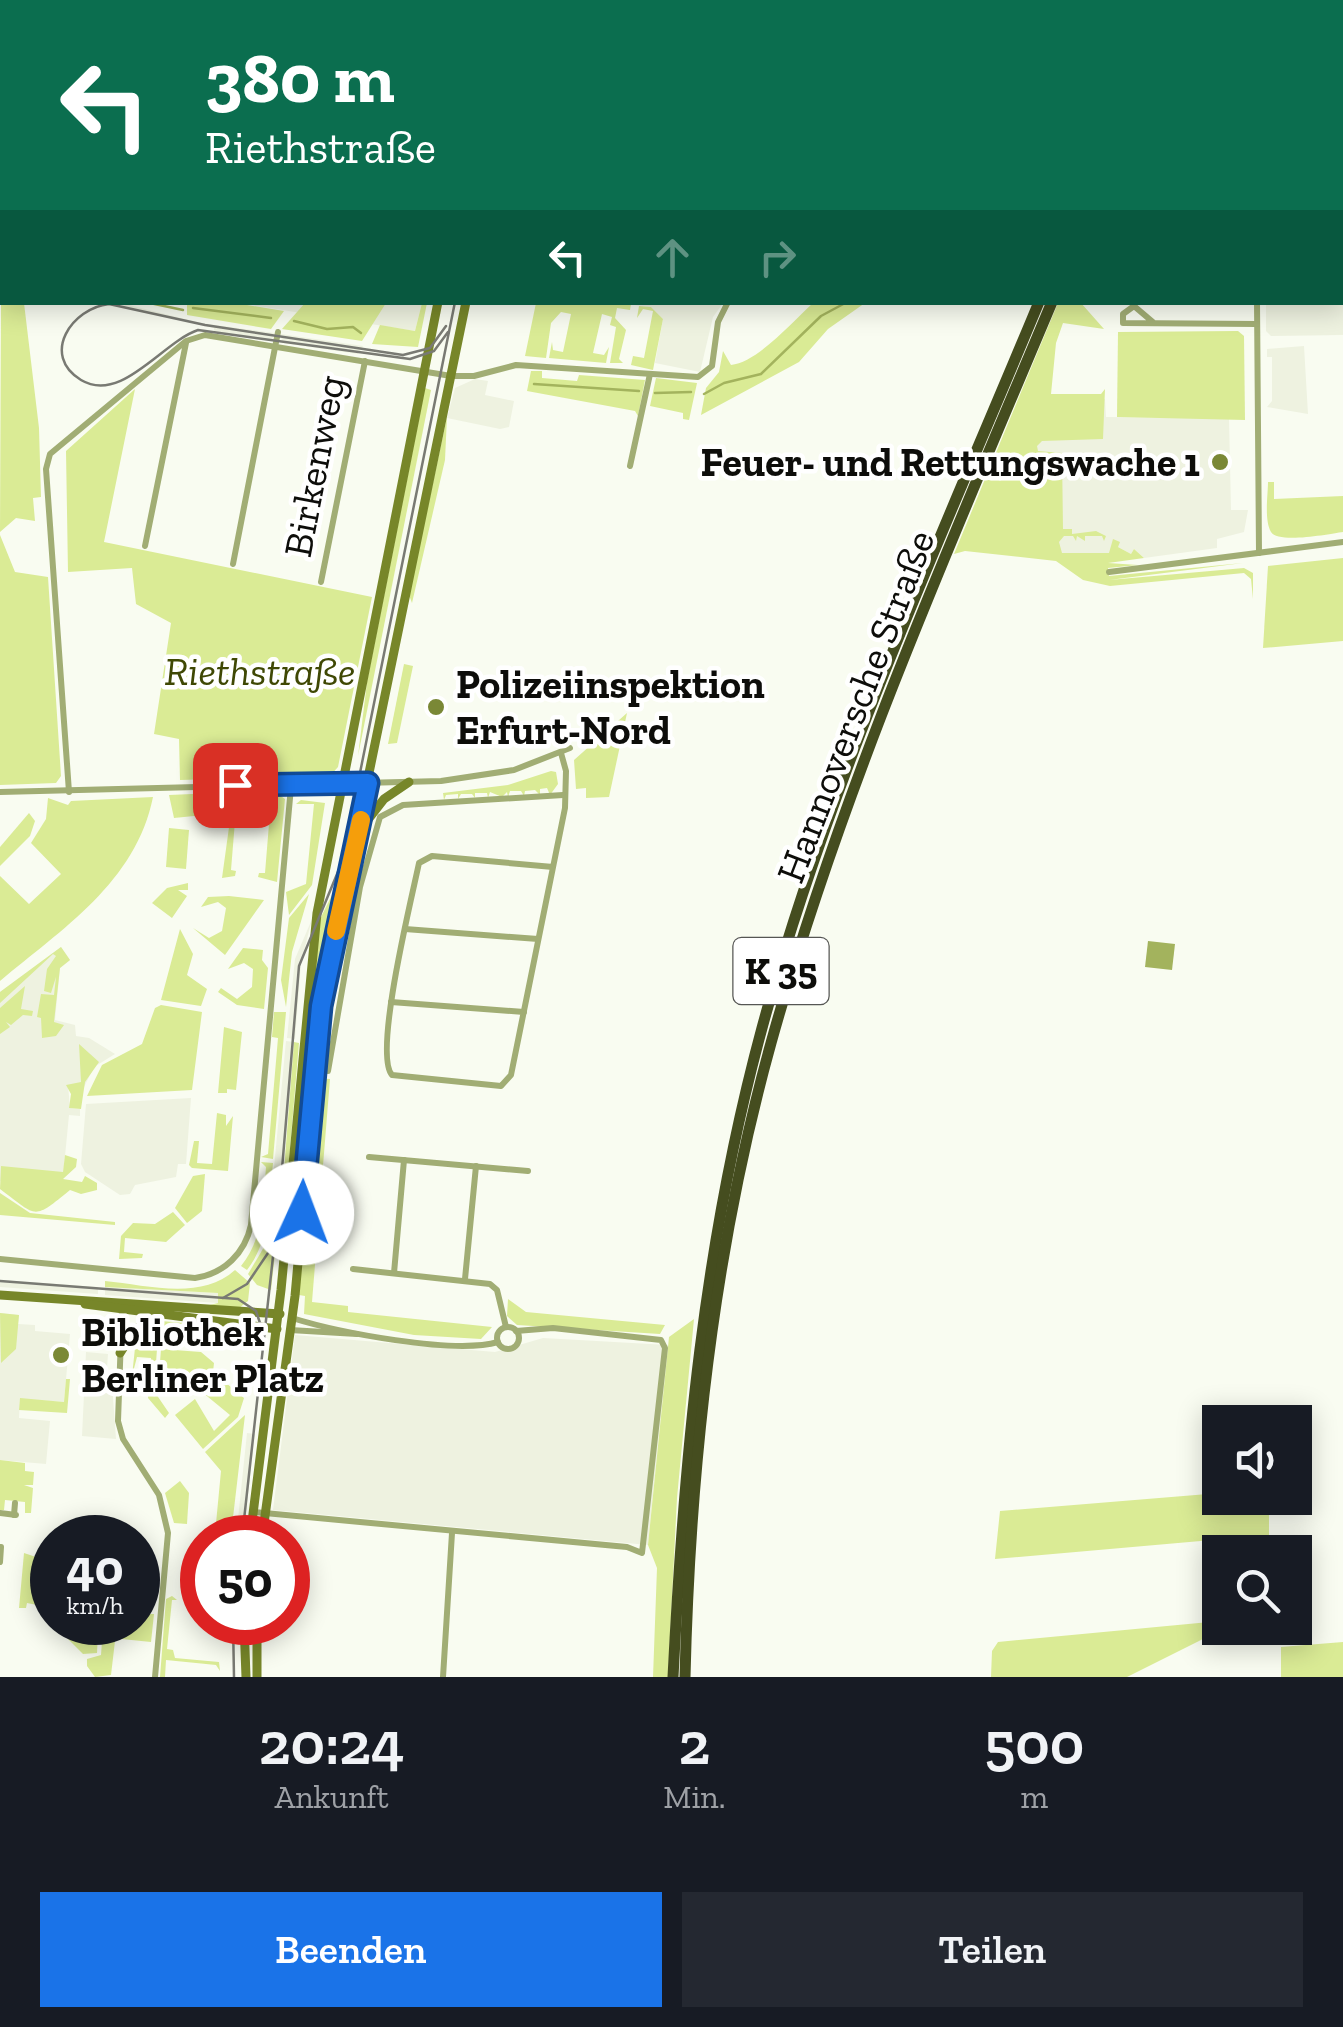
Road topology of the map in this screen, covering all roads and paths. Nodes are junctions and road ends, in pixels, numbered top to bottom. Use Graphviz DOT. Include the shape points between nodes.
graph roads {
  1 [pos="437,305"];
  2 [pos="465,305"];
  3 [pos="726,305"];
  4 [pos="1039,305"];
  5 [pos="1051,305"];
  6 [pos="1256,305"];
  7 [pos="1154,323"];
  8 [pos="1257,324"];
  9 [pos="278,332"];
  10 [pos="186,341"];
  11 [pos="276,350"];
  12 [pos="365,361"];
  13 [pos="424,371"];
  14 [pos="650,374"];
  15 [pos="451,376"];
  16 [pos="630,466"];
  17 [pos="1343,542"];
  18 [pos="145,546"];
  19 [pos="1259,553"];
  20 [pos="233,564"];
  21 [pos="1109,572"];
  22 [pos="321,582"];
  23 [pos="570,748"];
  24 [pos="561,753"];
  25 [pos="409,782"];
  26 [pos="368,783"];
  27 [pos="342,785"];
  28 [pos="291,787"];
  29 [pos="0,792"];
  30 [pos="69,792"];
  31 [pos="563,795"];
  32 [pos="357,842"];
  33 [pos="553,867"];
  34 [pos="405,929"];
  35 [pos="538,940"];
  36 [pos="391,1002"];
  37 [pos="524,1012"];
  38 [pos="328,1071"];
  39 [pos="369,1157"];
  40 [pos="404,1160"];
  41 [pos="476,1166"];
  42 [pos="528,1171"];
  43 [pos="0,1259"];
  44 [pos="353,1270"];
  45 [pos="394,1273"];
  46 [pos="465,1280"];
  47 [pos="0,1295"];
  48 [pos="123,1306"];
  49 [pos="278,1313"];
  50 [pos="169,1316"];
  51 [pos="292,1318"];
  52 [pos="506,1327"];
  53 [pos="276,1328"];
  54 [pos="290,1330"];
  55 [pos="516,1331"];
  56 [pos="358,1334"];
  57 [pos="498,1342"];
  58 [pos="120,1353"];
  59 [pos="15,1504"];
  60 [pos="253,1512"];
  61 [pos="0,1513"];
  62 [pos="265,1514"];
  63 [pos="253,1515"];
  64 [pos="452,1533"];
  65 [pos="1,1547"];
  66 [pos="0,1562"];
  67 [pos="245,1645"];
  68 [pos="257,1645"];
  69 [pos="156,1677"];
  70 [pos="246,1677"];
  71 [pos="257,1677"];
  72 [pos="443,1677"];
  73 [pos="673,1677"];
  74 [pos="685,1677"];
  1 -- 13 [label="main road"];
  2 -- 15 [label="main road"];
  3 -- 14 [label="street" via="712,366 702,376"];
  4 -- 73 [label="highway, Hannoversche Straße / K 35" via="877,692 763,1026 701,1315"];
  5 -- 74 [label="highway, Hannoversche Straße / K 35" via="892,688 770,1047 716,1309 694,1490"];
  6 -- 8 [label="street"];
  7 -- 7 [label="street" via="1122,323 1123,314 1134,306"];
  7 -- 8 [label="street"];
  8 -- 19 [label="street"];
  9 -- 11 [label="street"];
  10 -- 11 [label="street" via="204,335"];
  10 -- 18 [label="street"];
  10 -- 30 [label="street" via="50,454"];
  11 -- 12 [label="street"];
  11 -- 20 [label="street"];
  12 -- 13 [label="street"];
  12 -- 22 [label="street, Birkenweg"];
  13 -- 15 [label="street"];
  13 -- 27 [label="main road"];
  14 -- 15 [label="street" via="511,365"];
  14 -- 16 [label="street"];
  15 -- 26 [label="main road"];
  17 -- 19 [label="street"];
  19 -- 21 [label="street"];
  23 -- 24 [label="street"];
  24 -- 25 [label="street" via="498,774"];
  24 -- 31 [label="street"];
  25 -- 26 [label="street"];
  25 -- 32 [label="main road" via="375,808"];
  26 -- 27 [label="street"];
  26 -- 32 [label="main road"];
  27 -- 28 [label="street"];
  27 -- 49 [label="main road" via="310,966"];
  28 -- 30 [label="street"];
  28 -- 43 [label="street" via="244,1246 225,1266 196,1278"];
  29 -- 30 [label="street"];
  31 -- 33 [label="street"];
  31 -- 38 [label="street" via="402,805 380,817 341,978"];
  32 -- 51 [label="main road" via="316,1042"];
  33 -- 34 [label="street" via="424,858"];
  33 -- 35 [label="street"];
  34 -- 35 [label="street"];
  34 -- 36 [label="street"];
  35 -- 37 [label="street"];
  36 -- 37 [label="street"];
  36 -- 37 [label="street" via="385,1064 392,1075 502,1086 511,1075"];
  39 -- 40 [label="street"];
  40 -- 41 [label="street"];
  40 -- 45 [label="street"];
  41 -- 42 [label="street"];
  41 -- 46 [label="street"];
  44 -- 45 [label="street"];
  45 -- 46 [label="street"];
  46 -- 52 [label="street" via="495,1286"];
  47 -- 48 [label="main road"];
  48 -- 49 [label="main road"];
  48 -- 50 [label="main road"];
  48 -- 58 [label="street"];
  49 -- 51 [label="main road"];
  49 -- 53 [label="main road"];
  50 -- 53 [label="main road"];
  50 -- 58 [label="main road" via="140,1325"];
  51 -- 54 [label="main road"];
  51 -- 56 [label="street"];
  52 -- 55 [label="street"];
  52 -- 57 [label="street"];
  53 -- 54 [label="main road"];
  53 -- 60 [label="main road"];
  54 -- 56 [label="street"];
  54 -- 62 [label="main road"];
  55 -- 57 [label="street" via="514,1346"];
  55 -- 64 [label="street" via="552,1328 661,1340 642,1553"];
  56 -- 57 [label="street" via="472,1347"];
  58 -- 69 [label="street" via="120,1430 155,1487 168,1533"];
  59 -- 61 [label="street" via="15,1515"];
  60 -- 62 [label="street"];
  60 -- 63 [label="main road"];
  62 -- 64 [label="street"];
  64 -- 72 [label="street"];
  65 -- 66 [label="street"];
  67 -- 70 [label="main road"];
  68 -- 71 [label="main road"];
}
